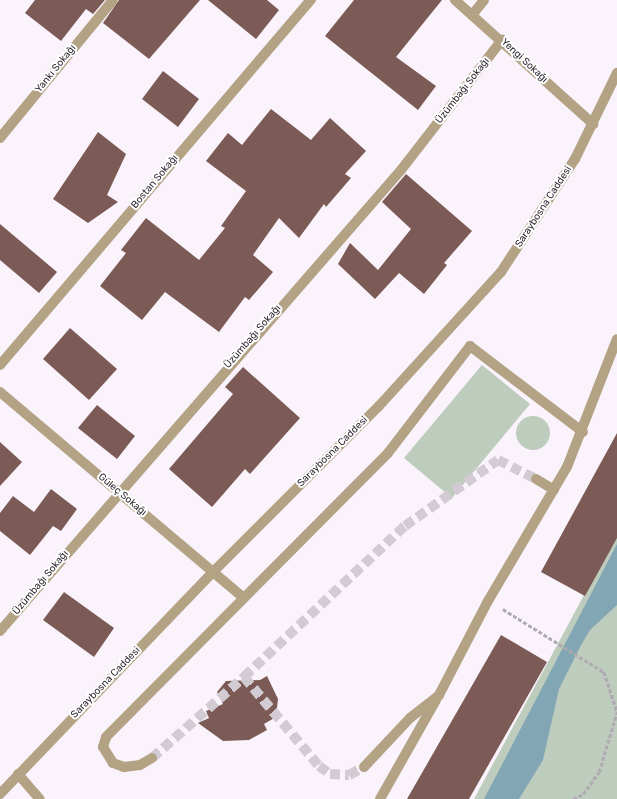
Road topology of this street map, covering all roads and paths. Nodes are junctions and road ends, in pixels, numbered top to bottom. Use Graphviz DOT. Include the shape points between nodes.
graph roads {
  1 [pos="113,0"];
  2 [pos="311,0"];
  3 [pos="455,0"];
  4 [pos="484,0"];
  5 [pos="472,15"];
  6 [pos="502,40"];
  7 [pos="617,73"];
  8 [pos="592,124"];
  9 [pos="0,138"];
  10 [pos="617,339"];
  11 [pos="0,365"];
  12 [pos="0,392"];
  13 [pos="583,432"];
  14 [pos="536,479"];
  15 [pos="554,490"];
  16 [pos="118,492"];
  17 [pos="213,572"];
  18 [pos="244,598"];
  19 [pos="488,601"];
  20 [pos="0,631"];
  21 [pos="439,695"];
  22 [pos="617,711"];
  23 [pos="152,758"];
  24 [pos="364,767"];
  25 [pos="18,774"];
  26 [pos="0,794"];
  27 [pos="40,799"];
  28 [pos="380,799"];
  29 [pos="573,799"];
  1 -- 9 [label="street, Yankı Sokağı"];
  2 -- 11 [label="street, Bostan Sokağı"];
  3 -- 5 [label="street, Yengi Sokağı"];
  4 -- 5 [label="street"];
  5 -- 6 [label="street, Yengi Sokağı"];
  6 -- 8 [label="street, Yengi Sokağı"];
  6 -- 16 [label="street, Üzümbağı Sokağı" via="402,170"];
  7 -- 8 [label="street, Saraybosna Caddesi"];
  8 -- 17 [label="street, Saraybosna Caddesi" via="575,159 501,272 380,406"];
  10 -- 13 [label="street"];
  12 -- 16 [label="street, Güleç Sokağı"];
  13 -- 15 [label="street"];
  13 -- 18 [label="street" via="470,346 388,453"];
  14 -- 15 [label="street"];
  15 -- 19 [label="street"];
  16 -- 17 [label="street, Güleç Sokağı"];
  16 -- 20 [label="street, Üzümbağı Sokağı"];
  17 -- 18 [label="street, Güleç Sokağı"];
  17 -- 25 [label="street, Saraybosna Caddesi"];
  18 -- 23 [label="street" via="106,737 103,747 113,764 124,767 140,765"];
  19 -- 21 [label="street"];
  19 -- 22 [label="path" via="604,672"];
  21 -- 24 [label="street" via="410,718"];
  21 -- 28 [label="street"];
  22 -- 29 [label="path" via="599,772 583,794"];
  25 -- 26 [label="street, Saraybosna Caddesi"];
  25 -- 27 [label="street"];
}
